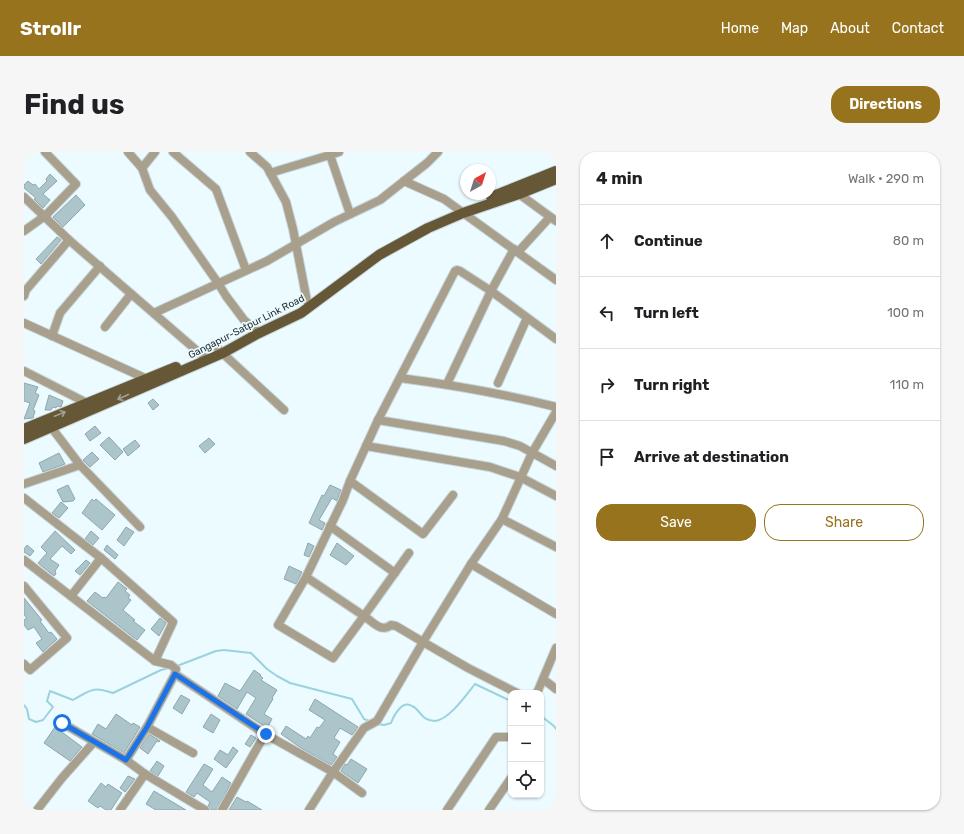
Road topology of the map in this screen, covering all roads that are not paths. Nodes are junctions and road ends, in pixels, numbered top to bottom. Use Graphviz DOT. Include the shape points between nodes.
graph roads {
  1 [pos="45,152"];
  2 [pos="128,152"];
  3 [pos="155,152"];
  4 [pos="173,152"];
  5 [pos="250,152"];
  6 [pos="339,152"];
  7 [pos="438,152"];
  8 [pos="330,155"];
  9 [pos="142,168"];
  10 [pos="556,171"];
  11 [pos="270,173"];
  12 [pos="556,179"];
  13 [pos="404,181"];
  14 [pos="519,194"];
  15 [pos="24,197"];
  16 [pos="460,211"];
  17 [pos="350,214"];
  18 [pos="45,216"];
  19 [pos="553,219"];
  20 [pos="24,231"];
  21 [pos="69,240"];
  22 [pos="296,245"];
  23 [pos="516,251"];
  24 [pos="100,266"];
  25 [pos="246,270"];
  26 [pos="556,280"];
  27 [pos="218,283"];
  28 [pos="491,291"];
  29 [pos="131,294"];
  30 [pos="24,296"];
  31 [pos="308,301"];
  32 [pos="154,313"];
  33 [pos="527,318"];
  34 [pos="24,324"];
  35 [pos="105,328"];
  36 [pos="256,332"];
  37 [pos="52,336"];
  38 [pos="556,338"];
  39 [pos="220,351"];
  40 [pos="203,356"];
  41 [pos="24,371"];
  42 [pos="147,378"];
  43 [pos="400,378"];
  44 [pos="498,383"];
  45 [pos="447,384"];
  46 [pos="89,406"];
  47 [pos="556,407"];
  48 [pos="284,410"];
  49 [pos="556,412"];
  50 [pos="378,420"];
  51 [pos="48,424"];
  52 [pos="26,426"];
  53 [pos="24,439"];
  54 [pos="366,446"];
  55 [pos="532,453"];
  56 [pos="80,465"];
  57 [pos="556,466"];
  58 [pos="520,477"];
  59 [pos="350,481"];
  60 [pos="24,484"];
  61 [pos="453,495"];
  62 [pos="556,496"];
  63 [pos="24,498"];
  64 [pos="502,519"];
  65 [pos="330,526"];
  66 [pos="140,527"];
  67 [pos="556,547"];
  68 [pos="409,553"];
  69 [pos="101,558"];
  70 [pos="24,560"];
  71 [pos="471,564"];
  72 [pos="395,573"];
  73 [pos="306,578"];
  74 [pos="24,586"];
  75 [pos="71,596"];
  76 [pos="556,614"];
  77 [pos="364,616"];
  78 [pos="423,642"];
  79 [pos="556,648"];
  80 [pos="155,660"];
  81 [pos="26,669"];
  82 [pos="174,669"];
  83 [pos="543,679"];
  84 [pos="556,689"];
  85 [pos="511,690"];
  86 [pos="538,690"];
  87 [pos="62,723"];
  88 [pos="147,727"];
  89 [pos="266,734"];
  90 [pos="508,737"];
  91 [pos="94,742"];
  92 [pos="193,753"];
  93 [pos="126,760"];
  94 [pos="333,772"];
  95 [pos="145,774"];
  96 [pos="508,782"];
  97 [pos="362,793"];
  98 [pos="37,810"];
  99 [pos="120,810"];
  100 [pos="205,810"];
  101 [pos="222,810"];
  102 [pos="309,810"];
  103 [pos="447,810"];
  104 [pos="489,810"];
  1 -- 18 [label="street" via="76,184"];
  2 -- 9 [label="street"];
  3 -- 9 [label="street"];
  4 -- 25 [label="street" via="216,189"];
  5 -- 11 [label="street"];
  6 -- 8 [label="street"];
  7 -- 13 [label="street"];
  8 -- 11 [label="street"];
  8 -- 17 [label="street"];
  9 -- 27 [label="street" via="150,190"];
  10 -- 16 [label="main road, Gangapur-Satpur Link Road"];
  11 -- 22 [label="street" via="286,202"];
  12 -- 14 [label="main road, Gangapur-Satpur Link Road"];
  13 -- 16 [label="street" via="444,199"];
  13 -- 17 [label="street" via="380,200"];
  14 -- 16 [label="main road, Gangapur-Satpur Link Road"];
  14 -- 19 [label="street"];
  15 -- 18 [label="street"];
  16 -- 23 [label="street"];
  16 -- 31 [label="main road, Gangapur-Satpur Link Road" via="418,226 376,250"];
  16 -- 36 [label="main road, Gangapur-Satpur Link Road" via="378,255 309,308"];
  17 -- 22 [label="street"];
  18 -- 20 [label="street"];
  18 -- 21 [label="street"];
  19 -- 23 [label="street"];
  21 -- 24 [label="street"];
  21 -- 30 [label="street" via="26,290"];
  22 -- 25 [label="street"];
  22 -- 31 [label="street"];
  23 -- 26 [label="street"];
  23 -- 28 [label="street"];
  24 -- 29 [label="street"];
  24 -- 37 [label="street" via="60,313"];
  25 -- 27 [label="street"];
  27 -- 32 [label="street"];
  27 -- 36 [label="street" via="244,320"];
  28 -- 33 [label="street"];
  28 -- 43 [label="street" via="460,270 455,271"];
  28 -- 45 [label="street"];
  29 -- 32 [label="street"];
  29 -- 35 [label="street"];
  31 -- 36 [label="main road, Gangapur-Satpur Link Road"];
  32 -- 40 [label="street"];
  33 -- 38 [label="street"];
  33 -- 44 [label="street"];
  34 -- 37 [label="street"];
  36 -- 39 [label="main road, Gangapur-Satpur Link Road"];
  37 -- 42 [label="street"];
  39 -- 40 [label="main road, Gangapur-Satpur Link Road"];
  39 -- 46 [label="main road, Gangapur-Satpur Link Road, one-way"];
  39 -- 48 [label="street"];
  40 -- 42 [label="main road, Gangapur-Satpur Link Road"];
  41 -- 46 [label="street"];
  42 -- 46 [label="main road, Gangapur-Satpur Link Road"];
  43 -- 45 [label="street"];
  43 -- 50 [label="street"];
  45 -- 47 [label="street"];
  46 -- 51 [label="main road, Gangapur-Satpur Link Road"];
  49 -- 55 [label="street"];
  50 -- 54 [label="street"];
  50 -- 55 [label="street" via="504,440"];
  51 -- 52 [label="main road, Gangapur-Satpur Link Road"];
  51 -- 53 [label="main road, Gangapur-Satpur Link Road"];
  51 -- 56 [label="street"];
  54 -- 58 [label="street" via="490,467"];
  54 -- 59 [label="street"];
  55 -- 57 [label="street"];
  55 -- 58 [label="street"];
  56 -- 60 [label="street"];
  56 -- 66 [label="street"];
  58 -- 62 [label="street"];
  58 -- 64 [label="street"];
  59 -- 61 [label="street" via="423,534"];
  59 -- 65 [label="street"];
  63 -- 69 [label="street"];
  64 -- 67 [label="street"];
  64 -- 71 [label="street"];
  65 -- 72 [label="street"];
  65 -- 73 [label="street"];
  68 -- 72 [label="street"];
  69 -- 75 [label="street"];
  69 -- 80 [label="street" via="172,622"];
  70 -- 75 [label="street"];
  71 -- 76 [label="street"];
  71 -- 78 [label="street"];
  72 -- 77 [label="street"];
  73 -- 77 [label="street"];
  73 -- 77 [label="street" via="278,625 333,658"];
  74 -- 81 [label="street" via="67,638"];
  75 -- 80 [label="street"];
  77 -- 78 [label="street" via="382,629 391,625 396,626"];
  78 -- 85 [label="street"];
  78 -- 94 [label="street" via="377,721 364,728"];
  79 -- 83 [label="street"];
  80 -- 82 [label="street"];
  82 -- 88 [label="street"];
  82 -- 89 [label="street"];
  83 -- 84 [label="street"];
  83 -- 86 [label="street"];
  87 -- 91 [label="street"];
  88 -- 92 [label="street"];
  88 -- 93 [label="street"];
  89 -- 94 [label="street"];
  89 -- 101 [label="street"];
  90 -- 103 [label="street" via="496,738"];
  91 -- 93 [label="street"];
  91 -- 98 [label="street"];
  93 -- 95 [label="street"];
  94 -- 97 [label="street"];
  94 -- 102 [label="street"];
  95 -- 99 [label="street"];
  95 -- 100 [label="street"];
  96 -- 104 [label="street"];
}
